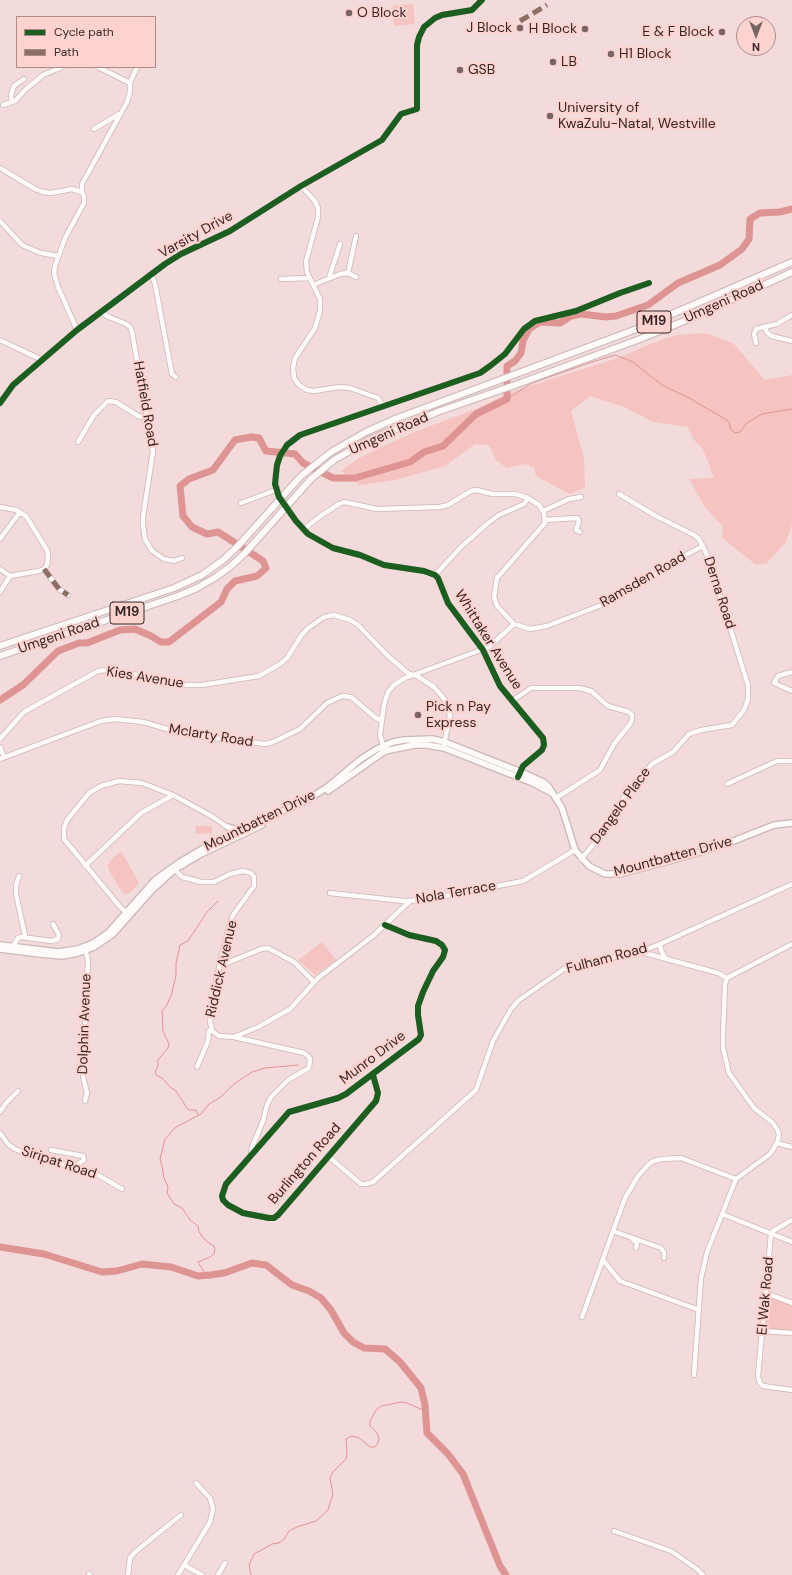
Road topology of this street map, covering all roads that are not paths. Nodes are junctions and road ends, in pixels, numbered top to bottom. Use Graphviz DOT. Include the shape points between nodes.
graph roads {
  1 [pos="482,0"];
  2 [pos="60,68"];
  3 [pos="102,68"];
  4 [pos="135,68"];
  5 [pos="24,79"];
  6 [pos="130,83"];
  7 [pos="12,102"];
  8 [pos="3,104"];
  9 [pos="120,113"];
  10 [pos="94,129"];
  11 [pos="0,168"];
  12 [pos="301,186"];
  13 [pos="82,192"];
  14 [pos="0,221"];
  15 [pos="356,236"];
  16 [pos="340,244"];
  17 [pos="58,256"];
  18 [pos="792,262"];
  19 [pos="792,272"];
  20 [pos="151,274"];
  21 [pos="348,274"];
  22 [pos="356,277"];
  23 [pos="309,278"];
  24 [pos="329,278"];
  25 [pos="281,279"];
  26 [pos="649,283"];
  27 [pos="313,285"];
  28 [pos="101,312"];
  29 [pos="792,315"];
  30 [pos="766,326"];
  31 [pos="77,330"];
  32 [pos="0,340"];
  33 [pos="792,341"];
  34 [pos="756,343"];
  35 [pos="42,360"];
  36 [pos="176,377"];
  37 [pos="0,403"];
  38 [pos="383,406"];
  39 [pos="147,418"];
  40 [pos="78,442"];
  41 [pos="277,492"];
  42 [pos="619,494"];
  43 [pos="581,497"];
  44 [pos="528,498"];
  45 [pos="241,503"];
  46 [pos="0,507"];
  47 [pos="20,512"];
  48 [pos="543,512"];
  49 [pos="545,520"];
  50 [pos="303,530"];
  51 [pos="580,532"];
  52 [pos="0,540"];
  53 [pos="703,546"];
  54 [pos="182,558"];
  55 [pos="0,569"];
  56 [pos="44,569"];
  57 [pos="435,575"];
  58 [pos="10,576"];
  59 [pos="0,592"];
  60 [pos="68,595"];
  61 [pos="514,624"];
  62 [pos="0,646"];
  63 [pos="483,650"];
  64 [pos="0,656"];
  65 [pos="792,672"];
  66 [pos="412,675"];
  67 [pos="792,691"];
  68 [pos="512,701"];
  69 [pos="382,720"];
  70 [pos="725,726"];
  71 [pos="0,739"];
  72 [pos="444,745"];
  73 [pos="0,747"];
  74 [pos="384,749"];
  75 [pos="2,758"];
  76 [pos="792,761"];
  77 [pos="519,774"];
  78 [pos="727,784"];
  79 [pos="173,795"];
  80 [pos="554,796"];
  81 [pos="792,823"];
  82 [pos="228,827"];
  83 [pos="240,831"];
  84 [pos="233,836"];
  85 [pos="575,850"];
  86 [pos="581,859"];
  87 [pos="86,866"];
  88 [pos="173,868"];
  89 [pos="20,876"];
  90 [pos="792,884"];
  91 [pos="330,893"];
  92 [pos="410,901"];
  93 [pos="128,913"];
  94 [pos="53,924"];
  95 [pos="385,925"];
  96 [pos="25,936"];
  97 [pos="660,944"];
  98 [pos="791,944"];
  99 [pos="0,945"];
  100 [pos="13,946"];
  101 [pos="85,948"];
  102 [pos="0,949"];
  103 [pos="792,950"];
  104 [pos="641,952"];
  105 [pos="665,958"];
  106 [pos="221,964"];
  107 [pos="727,978"];
  108 [pos="314,982"];
  109 [pos="211,1030"];
  110 [pos="234,1037"];
  111 [pos="197,1068"];
  112 [pos="373,1075"];
  113 [pos="18,1091"];
  114 [pos="85,1101"];
  115 [pos="0,1112"];
  116 [pos="0,1133"];
  117 [pos="777,1143"];
  118 [pos="792,1147"];
  119 [pos="51,1150"];
  120 [pos="251,1155"];
  121 [pos="328,1156"];
  122 [pos="72,1168"];
  123 [pos="736,1179"];
  124 [pos="122,1189"];
  125 [pos="222,1196"];
  126 [pos="722,1214"];
  127 [pos="792,1220"];
  128 [pos="613,1232"];
  129 [pos="771,1234"];
  130 [pos="792,1242"];
  131 [pos="636,1248"];
  132 [pos="664,1258"];
  133 [pos="603,1260"];
  134 [pos="766,1293"];
  135 [pos="792,1303"];
  136 [pos="699,1310"];
  137 [pos="582,1317"];
  138 [pos="763,1331"];
  139 [pos="792,1333"];
  140 [pos="694,1375"];
  141 [pos="792,1390"];
  142 [pos="196,1483"];
  143 [pos="181,1515"];
  144 [pos="614,1531"];
  145 [pos="225,1563"];
  146 [pos="184,1565"];
  147 [pos="128,1575"];
  148 [pos="178,1575"];
  149 [pos="202,1575"];
  150 [pos="218,1575"];
  151 [pos="703,1575"];
  1 -- 12 [label="street, Varsity Drive" via="466,12 435,18 422,30 417,50 417,109 401,114 377,143"];
  2 -- 7 [label="street" via="39,78"];
  3 -- 6 [label="street"];
  4 -- 6 [label="street"];
  5 -- 7 [label="street" via="14,86"];
  6 -- 9 [label="street" via="129,97"];
  7 -- 8 [label="street"];
  9 -- 10 [label="street"];
  9 -- 13 [label="street" via="83,182"];
  11 -- 13 [label="street" via="43,192 72,189"];
  12 -- 20 [label="street, Varsity Drive" via="230,231 178,256"];
  12 -- 23 [label="street" via="318,208 306,261"];
  13 -- 17 [label="street" via="84,203"];
  14 -- 17 [label="street" via="22,246"];
  15 -- 21 [label="street"];
  16 -- 24 [label="street"];
  17 -- 31 [label="street" via="55,277"];
  18 -- 62 [label="highway, Umgeni Road / M19" via="642,327 380,425 355,438 301,476 238,545 206,572 174,588"];
  19 -- 64 [label="highway, Umgeni Road / M19" via="640,339 440,410 371,439 311,479 245,554 198,588"];
  20 -- 28 [label="street, Varsity Drive"];
  20 -- 36 [label="street" via="171,369"];
  21 -- 22 [label="street"];
  21 -- 24 [label="street"];
  23 -- 25 [label="street"];
  23 -- 27 [label="street"];
  24 -- 27 [label="street"];
  26 -- 38 [label="street" via="576,311 535,321 524,329 505,354 484,371"];
  27 -- 38 [label="street" via="320,299 320,314 315,328 294,362 295,380 302,388 309,390 339,387 357,390 379,399"];
  28 -- 31 [label="street, Varsity Drive"];
  28 -- 39 [label="street, Hatfield Road" via="131,329"];
  29 -- 30 [label="street" via="776,324"];
  30 -- 33 [label="street" via="766,331 771,336"];
  30 -- 34 [label="street" via="756,329"];
  31 -- 35 [label="street, Varsity Drive"];
  32 -- 35 [label="street"];
  35 -- 37 [label="street, Varsity Drive" via="13,385"];
  38 -- 41 [label="street" via="300,435 290,442 281,453 275,473"];
  39 -- 40 [label="street" via="138,416 116,402 108,402 92,418"];
  39 -- 54 [label="street, Hatfield Road" via="153,456 143,517 144,534 152,550 160,556 174,561"];
  41 -- 45 [label="street"];
  41 -- 50 [label="street, bridge"];
  42 -- 53 [label="street, Derna Road" via="696,537"];
  43 -- 48 [label="street"];
  44 -- 48 [label="street" via="539,505"];
  44 -- 50 [label="street" via="476,490 440,507 377,509 344,502"];
  44 -- 57 [label="street" via="524,504 498,515 488,523"];
  46 -- 47 [label="street"];
  47 -- 52 [label="street"];
  47 -- 56 [label="street" via="27,518 47,550 48,562"];
  48 -- 49 [label="street"];
  49 -- 51 [label="street" via="577,518 579,521 576,530"];
  49 -- 61 [label="street" via="542,527 500,573 495,582 494,602"];
  50 -- 57 [label="street" via="333,548 360,554 384,565"];
  53 -- 61 [label="street, Ramsden Road" via="630,590 589,610 534,629 525,629"];
  53 -- 70 [label="street, Derna Road" via="749,692 744,710 735,722"];
  55 -- 58 [label="street"];
  56 -- 58 [label="street"];
  56 -- 60 [label="street" via="58,589"];
  57 -- 63 [label="street, Whittaker Avenue" via="451,608"];
  58 -- 59 [label="street"];
  61 -- 63 [label="street" via="496,642"];
  63 -- 66 [label="street"];
  63 -- 68 [label="street, Whittaker Avenue" via="500,686"];
  65 -- 67 [label="street" via="778,676 774,682"];
  66 -- 69 [label="street" via="398,682 388,692"];
  66 -- 71 [label="street, Kies Avenue" via="388,656 358,625 334,615 324,617 307,629 287,658 259,676 186,685 145,676 98,671 24,712"];
  66 -- 72 [label="street, Kies Avenue" via="430,684 446,701 450,721"];
  68 -- 77 [label="street, Whittaker Avenue" via="544,742 542,750 523,766"];
  68 -- 80 [label="street" via="531,688 578,688 591,691 608,706 632,715 630,724 614,744 600,770"];
  69 -- 74 [label="street" via="380,735"];
  69 -- 75 [label="street, Mclarty Road" via="351,697 342,696 327,703 300,729 266,744 188,735 143,722 115,718"];
  70 -- 86 [label="street, Dangelo Place" via="689,734 673,752 652,764 624,798 611,824"];
  72 -- 74 [label="main road, Mountbatten Drive" via="432,739 393,742"];
  72 -- 77 [label="main road, Mountbatten Drive"];
  73 -- 75 [label="street"];
  74 -- 83 [label="main road, Mountbatten Drive" via="361,759 307,800"];
  74 -- 84 [label="main road, Mountbatten Drive" via="294,811"];
  76 -- 78 [label="street" via="777,761"];
  77 -- 80 [label="main road, Mountbatten Drive" via="543,782"];
  79 -- 82 [label="street"];
  79 -- 87 [label="street" via="141,813"];
  79 -- 87 [label="street" via="147,784 119,781 106,784 89,793 67,820 63,832 65,842"];
  80 -- 85 [label="main road, Mountbatten Drive" via="562,808"];
  81 -- 86 [label="main road, Mountbatten Drive" via="774,825 707,850 620,874 602,874"];
  82 -- 83 [label="main road"];
  82 -- 84 [label="street"];
  83 -- 84 [label="main road, Mountbatten Drive"];
  84 -- 88 [label="main road, Mountbatten Drive" via="202,849"];
  85 -- 86 [label="main road, Mountbatten Drive"];
  85 -- 92 [label="street, Nola Terrace" via="523,881"];
  87 -- 93 [label="street"];
  88 -- 93 [label="main road, Mountbatten Drive" via="146,889"];
  88 -- 106 [label="street, Riddick Avenue" via="185,878 206,883 243,871 251,873 254,877 254,886 230,922"];
  89 -- 96 [label="street" via="16,894"];
  90 -- 97 [label="street, Fulham Road"];
  91 -- 92 [label="street, Nola Terrace"];
  92 -- 95 [label="street"];
  93 -- 101 [label="main road, Mountbatten Drive" via="108,933"];
  94 -- 96 [label="street" via="59,935 56,940"];
  95 -- 108 [label="street"];
  95 -- 112 [label="street, Munro Drive" via="409,935 436,941 445,950 418,1006 421,1035 419,1039"];
  96 -- 100 [label="street" via="18,938"];
  97 -- 104 [label="street, Fulham Road"];
  97 -- 105 [label="street"];
  98 -- 103 [label="street"];
  98 -- 107 [label="street"];
  99 -- 100 [label="main road, Mountbatten Drive"];
  100 -- 101 [label="main road, Mountbatten Drive" via="46,952"];
  101 -- 102 [label="main road, Mountbatten Drive" via="71,954 56,956"];
  101 -- 114 [label="street, Dolphin Avenue" via="88,960 82,1077"];
  104 -- 105 [label="street"];
  104 -- 121 [label="street, Fulham Road" via="564,969 519,1000 493,1041 476,1090 373,1182 361,1184"];
  105 -- 107 [label="street"];
  106 -- 108 [label="street" via="268,948 294,962"];
  106 -- 109 [label="street, Riddick Avenue" via="216,980 216,1002 210,1021"];
  107 -- 117 [label="street" via="723,1034 729,1072 754,1108 777,1128"];
  108 -- 110 [label="street" via="290,1009"];
  109 -- 110 [label="street, Riddick Avenue" via="219,1036"];
  109 -- 111 [label="street"];
  110 -- 120 [label="street, Riddick Avenue" via="304,1054 310,1062 309,1068 288,1080 271,1097"];
  112 -- 120 [label="street, Munro Drive" via="338,1098 289,1112"];
  112 -- 121 [label="street, Burlington Road" via="378,1093 376,1100"];
  113 -- 115 [label="street"];
  116 -- 122 [label="street, Siripat Road" via="15,1149"];
  117 -- 118 [label="street"];
  117 -- 123 [label="street" via="763,1160"];
  119 -- 122 [label="street" via="83,1156 84,1160"];
  120 -- 125 [label="street, Munro Drive" via="226,1184"];
  121 -- 125 [label="street, Burlington Road" via="274,1218 243,1213 228,1205"];
  122 -- 124 [label="street, Siripat Road" via="93,1172"];
  123 -- 126 [label="street"];
  123 -- 128 [label="street" via="681,1158 653,1161 638,1176 625,1198"];
  126 -- 129 [label="street"];
  126 -- 136 [label="street" via="705,1258"];
  127 -- 129 [label="street"];
  128 -- 131 [label="street" via="636,1241"];
  128 -- 132 [label="street" via="661,1248"];
  128 -- 133 [label="street"];
  129 -- 130 [label="street"];
  129 -- 134 [label="street, El Wak Road"];
  133 -- 136 [label="street" via="620,1281"];
  133 -- 137 [label="street"];
  134 -- 135 [label="street"];
  134 -- 138 [label="street, El Wak Road"];
  136 -- 140 [label="street"];
  138 -- 139 [label="street"];
  138 -- 141 [label="street, El Wak Road" via="758,1376 760,1383 766,1387"];
  142 -- 146 [label="street" via="210,1498 213,1509 210,1522"];
  143 -- 147 [label="street" via="135,1552 130,1558"];
  144 -- 151 [label="street" via="671,1551"];
  145 -- 150 [label="street"];
  146 -- 148 [label="street"];
  146 -- 149 [label="street"];
}
